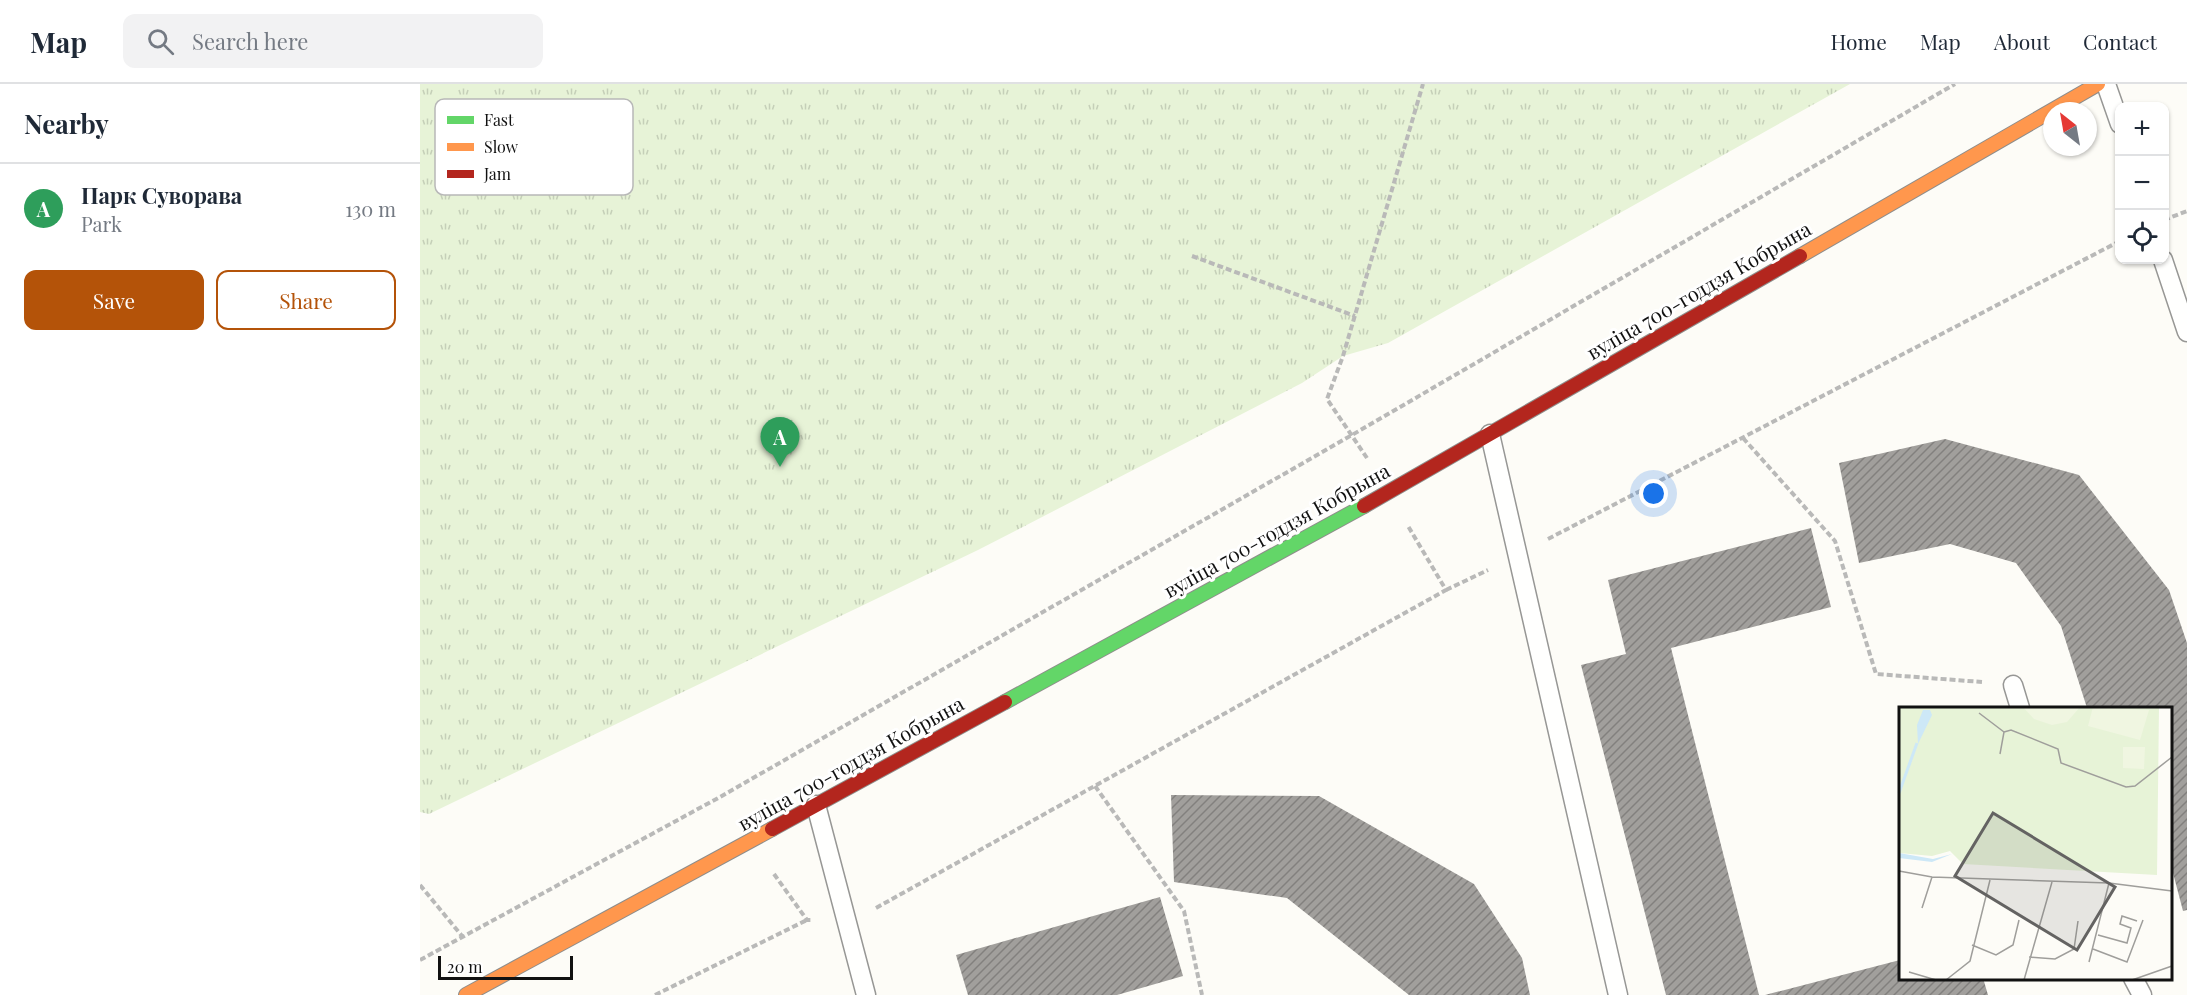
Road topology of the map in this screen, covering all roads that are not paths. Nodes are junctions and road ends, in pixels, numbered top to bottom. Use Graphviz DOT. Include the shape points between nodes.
graph roads {
  1 [pos="2098,84"];
  2 [pos="2106,84"];
  3 [pos="2115,110"];
  4 [pos="2164,264"];
  5 [pos="2187,332"];
  6 [pos="1490,434"];
  7 [pos="2013,685"];
  8 [pos="2020,707"];
  9 [pos="816,805"];
  10 [pos="2134,980"];
  11 [pos="466,995"];
  12 [pos="866,995"];
  13 [pos="1618,995"];
  14 [pos="2142,995"];
  1 -- 6 [label="street, вуліца 700-годдзя Кобрына"];
  2 -- 3 [label="lane"];
  4 -- 5 [label="lane"];
  6 -- 9 [label="street, вуліца 700-годдзя Кобрына"];
  6 -- 13 [label="lane"];
  7 -- 8 [label="lane"];
  9 -- 11 [label="street, вуліца 700-годдзя Кобрына"];
  9 -- 12 [label="lane"];
  10 -- 14 [label="lane"];
}
